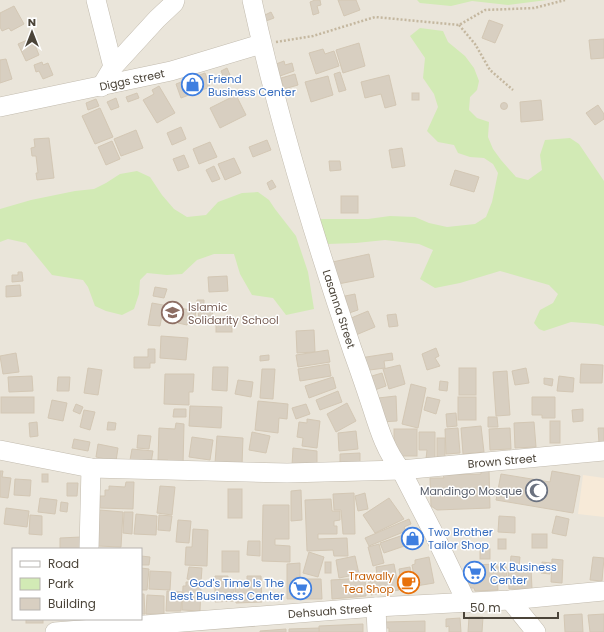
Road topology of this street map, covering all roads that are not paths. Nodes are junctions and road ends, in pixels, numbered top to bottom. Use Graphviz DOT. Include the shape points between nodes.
graph roads {
  1 [pos="96,0"];
  2 [pos="175,0"];
  3 [pos="252,0"];
  4 [pos="261,44"];
  5 [pos="113,67"];
  6 [pos="101,87"];
  7 [pos="0,107"];
  8 [pos="0,450"];
  9 [pos="604,451"];
  10 [pos="91,468"];
  11 [pos="401,470"];
  12 [pos="89,548"];
  13 [pos="604,591"];
  14 [pos="510,600"];
  15 [pos="467,603"];
  16 [pos="376,607"];
  17 [pos="87,624"];
  18 [pos="55,632"];
  19 [pos="377,632"];
  20 [pos="536,632"];
  1 -- 5 [label="street"];
  2 -- 5 [label="street"];
  3 -- 4 [label="street, Lasanna Street"];
  4 -- 6 [label="street, Diggs Street" via="171,71"];
  4 -- 11 [label="street, Lasanna Street" via="298,178 337,304 380,431 394,462"];
  5 -- 6 [label="street"];
  6 -- 7 [label="street, Diggs Street"];
  8 -- 10 [label="street, Brown Street"];
  9 -- 11 [label="street, Brown Street"];
  10 -- 11 [label="street, Brown Street" via="287,473"];
  10 -- 12 [label="street"];
  11 -- 15 [label="street, Lasanna Street"];
  13 -- 14 [label="street, Dehsuah Street"];
  14 -- 15 [label="street, Dehsuah Street"];
  14 -- 20 [label="street"];
  15 -- 16 [label="street, Dehsuah Street"];
  16 -- 17 [label="street, Dehsuah Street"];
  16 -- 19 [label="street"];
  17 -- 18 [label="street, Dehsuah Street"];
}
